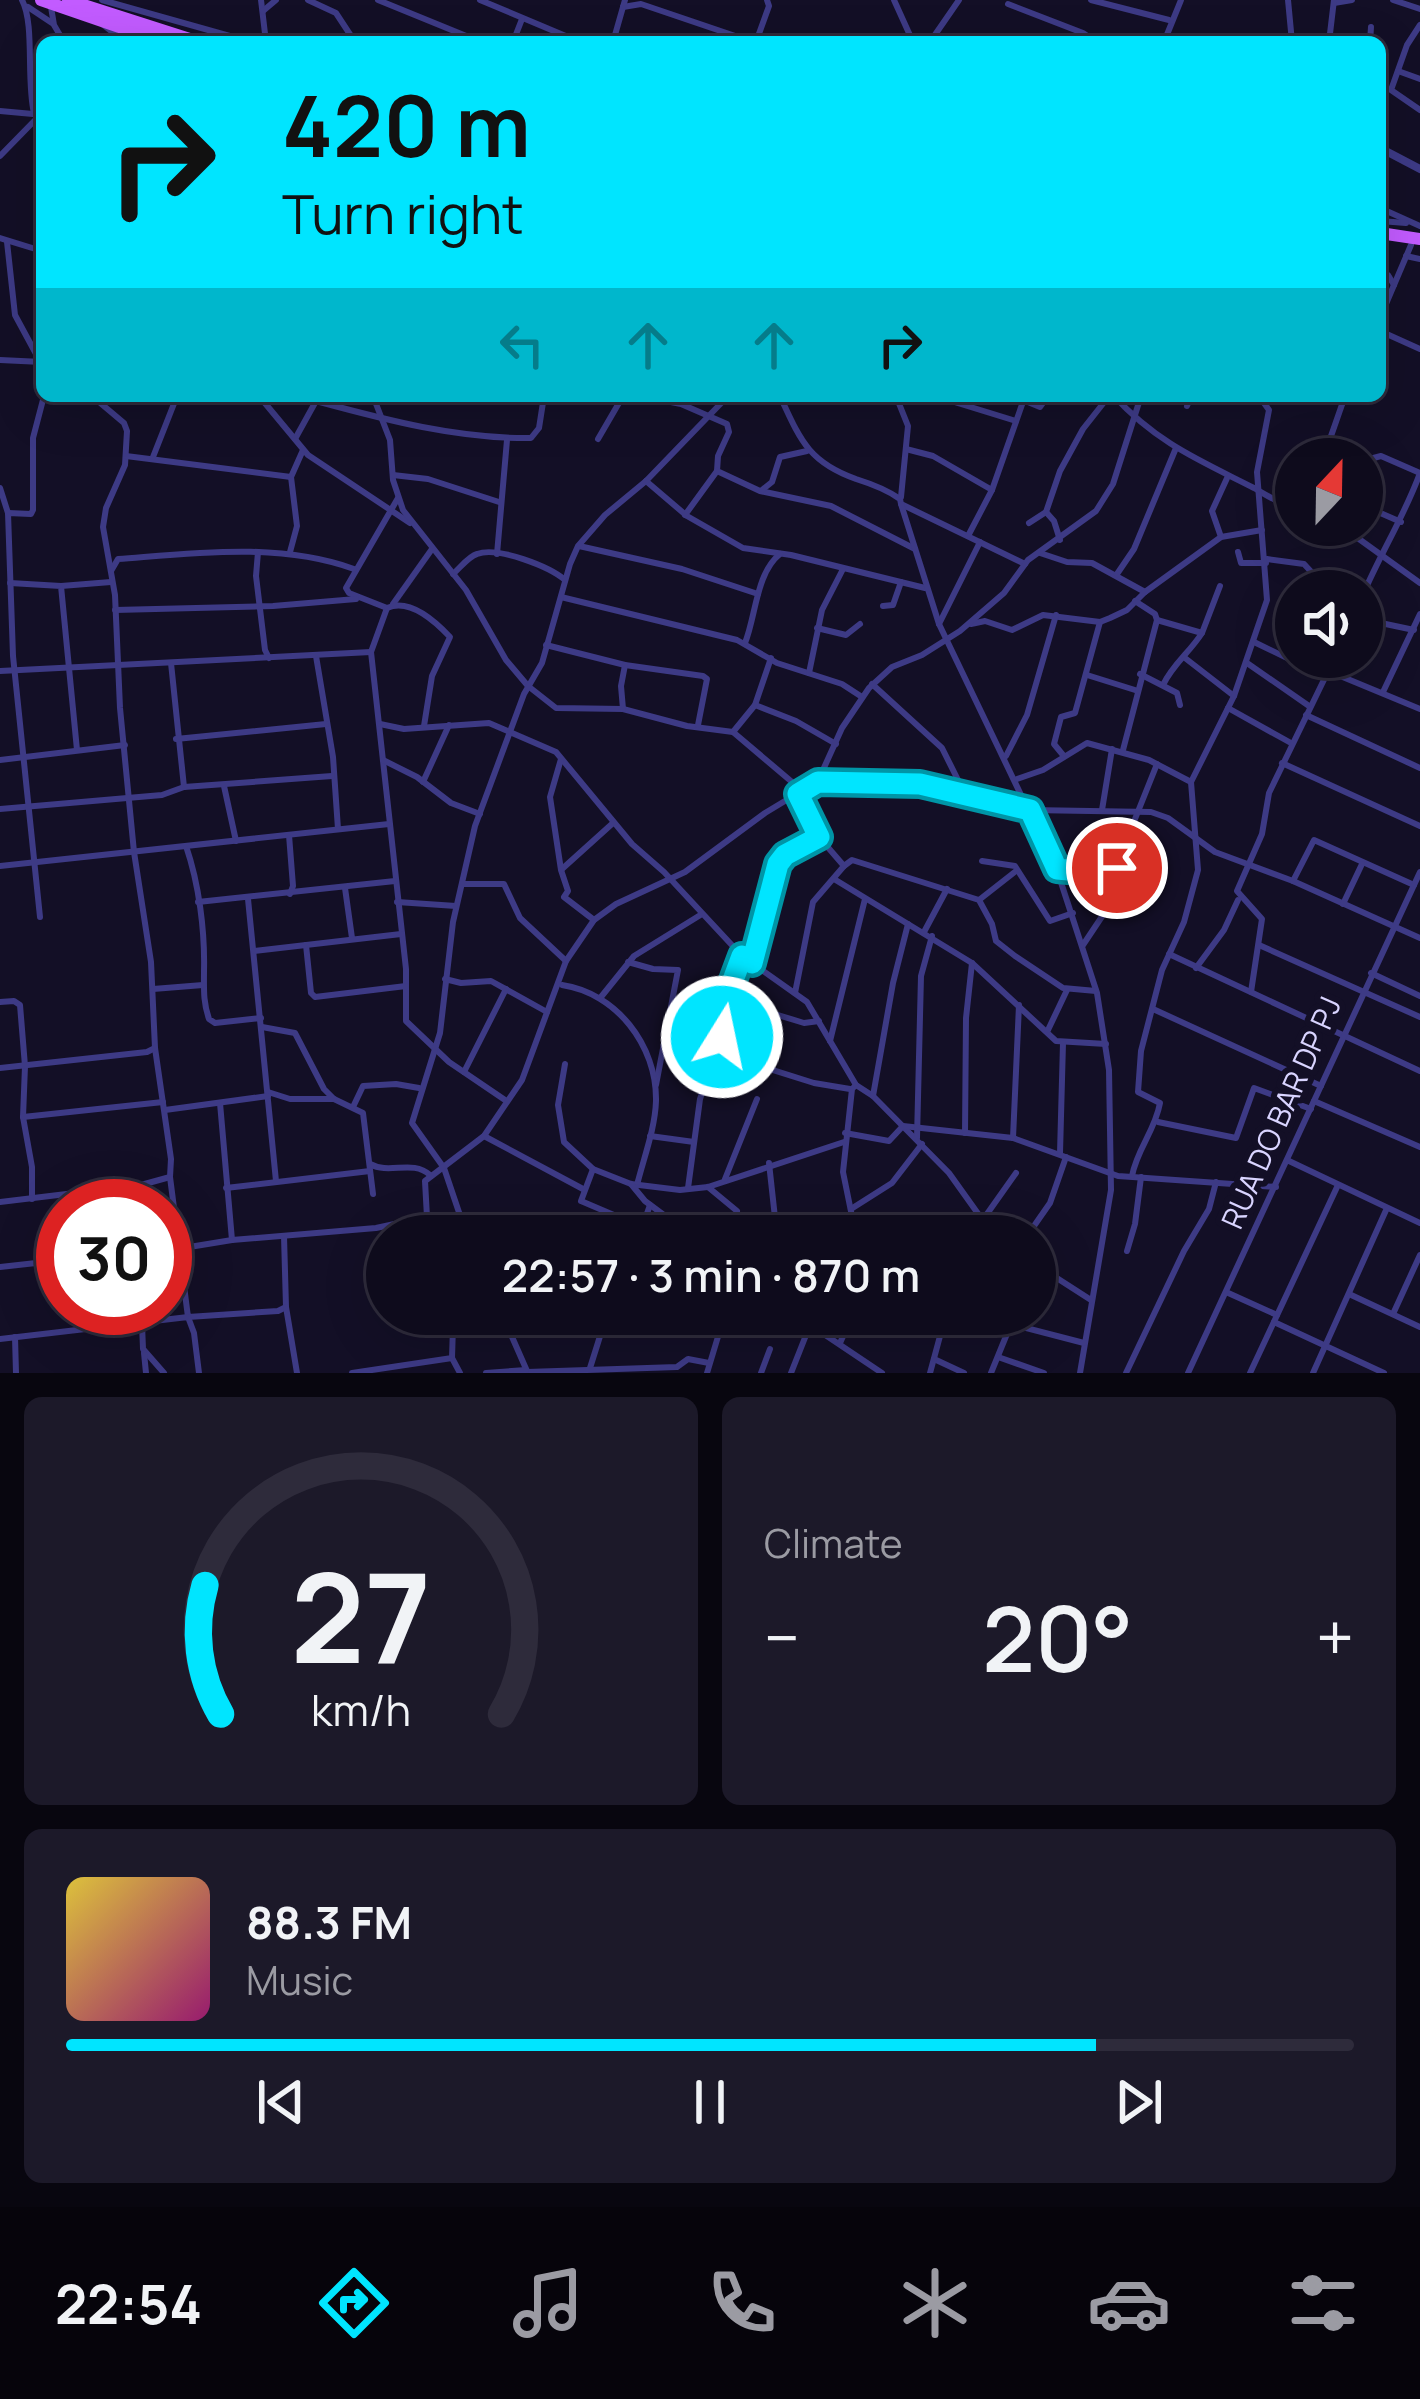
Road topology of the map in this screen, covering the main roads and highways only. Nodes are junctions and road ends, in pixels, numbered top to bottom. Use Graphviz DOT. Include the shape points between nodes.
graph roads {
  1 [pos="68,0"];
  2 [pos="43,1"];
  3 [pos="143,30"];
  4 [pos="1416,236"];
  5 [pos="1386,237"];
  1 -- 3 [label="main road"];
  2 -- 3 [label="main road"];
  4 -- 5 [label="main road"];
}
